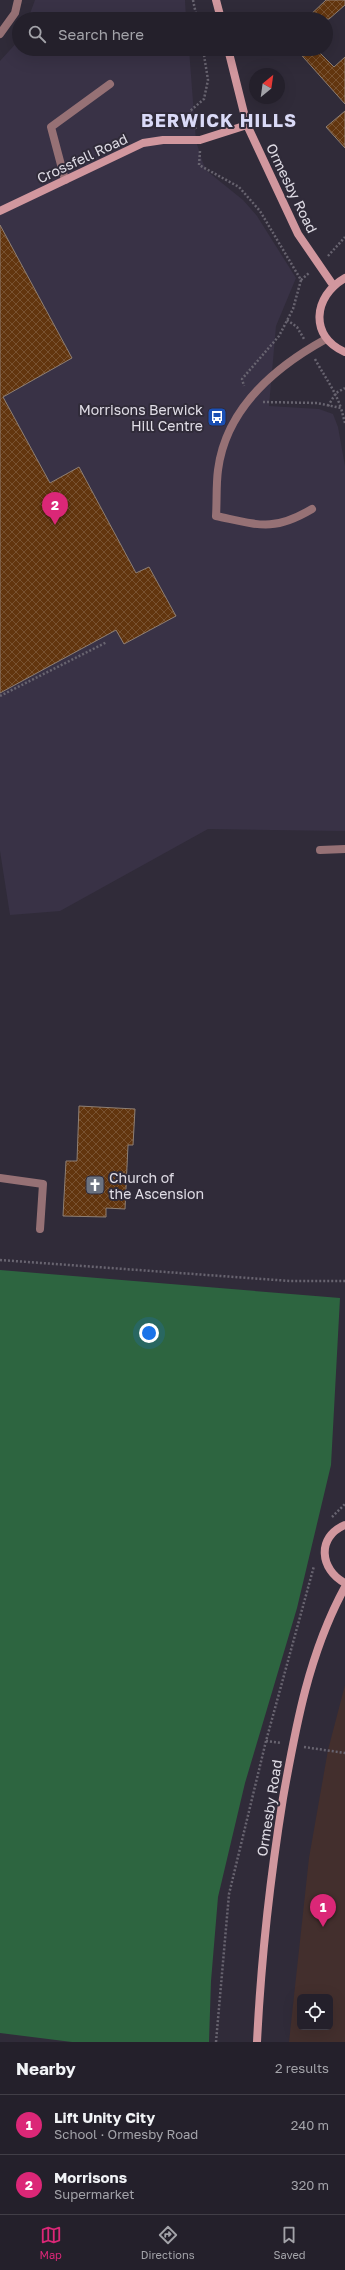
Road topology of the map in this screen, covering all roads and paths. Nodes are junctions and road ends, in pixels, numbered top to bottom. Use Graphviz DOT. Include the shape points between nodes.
graph roads {
  1 [pos="18,0"];
  2 [pos="193,0"];
  3 [pos="216,0"];
  4 [pos="15,12"];
  5 [pos="196,12"];
  6 [pos="219,12"];
  7 [pos="12,17"];
  8 [pos="0,34"];
  9 [pos="204,56"];
  10 [pos="230,56"];
  11 [pos="110,84"];
  12 [pos="248,124"];
  13 [pos="200,140"];
  14 [pos="65,180"];
  15 [pos="0,211"];
  16 [pos="345,278"];
  17 [pos="333,285"];
  18 [pos="287,320"];
  19 [pos="326,339"];
  20 [pos="310,348"];
  21 [pos="345,352"];
  22 [pos="345,388"];
  23 [pos="336,393"];
  24 [pos="247,401"];
  25 [pos="328,406"];
  26 [pos="341,408"];
  27 [pos="345,423"];
  28 [pos="312,509"];
  29 [pos="107,642"];
  30 [pos="0,696"];
  31 [pos="345,849"];
  32 [pos="320,850"];
  33 [pos="0,1178"];
  34 [pos="40,1229"];
  35 [pos="0,1260"];
  36 [pos="345,1280"];
  37 [pos="345,1504"];
  38 [pos="327,1521"];
  39 [pos="345,1525"];
  40 [pos="316,1562"];
  41 [pos="345,1583"];
  42 [pos="345,1587"];
  43 [pos="216,2042"];
  44 [pos="257,2042"];
  1 -- 4 [label="lane"];
  2 -- 5 [label="path"];
  3 -- 6 [label="street"];
  7 -- 8 [label="lane"];
  9 -- 13 [label="path" via="208,80 204,99 190,111"];
  10 -- 12 [label="street, Ormesby Road"];
  11 -- 14 [label="lane" via="51,127"];
  12 -- 13 [label="street, Crossfell Road"];
  12 -- 17 [label="street, Ormesby Road" via="298,234"];
  13 -- 14 [label="street, Crossfell Road" via="143,143"];
  13 -- 18 [label="path" via="200,165 239,187 260,210 302,280"];
  14 -- 15 [label="street, Crossfell Road"];
  16 -- 17 [label="street"];
  17 -- 19 [label="street" via="323,297 319,310 320,326"];
  18 -- 20 [label="path" via="297,327"];
  18 -- 24 [label="path" via="279,336 242,379"];
  19 -- 20 [label="lane"];
  19 -- 21 [label="street"];
  20 -- 23 [label="path" via="325,378"];
  20 -- 24 [label="lane" via="285,364"];
  22 -- 23 [label="path"];
  23 -- 25 [label="path"];
  23 -- 26 [label="path"];
  24 -- 25 [label="path" via="317,403"];
  24 -- 28 [label="lane" via="233,424 222,454 218,470 216,516 270,526 283,524"];
  25 -- 26 [label="path"];
  26 -- 27 [label="path"];
  29 -- 30 [label="path"];
  31 -- 32 [label="lane"];
  33 -- 34 [label="lane" via="43,1184"];
  35 -- 36 [label="path" via="290,1281"];
  37 -- 38 [label="path"];
  39 -- 41 [label="street" via="332,1533 324,1554 327,1567 337,1579"];
  40 -- 43 [label="path" via="266,1741 229,1894"];
  42 -- 44 [label="street, Ormesby Road" via="321,1637 301,1700 292,1745 271,1871"];
}
